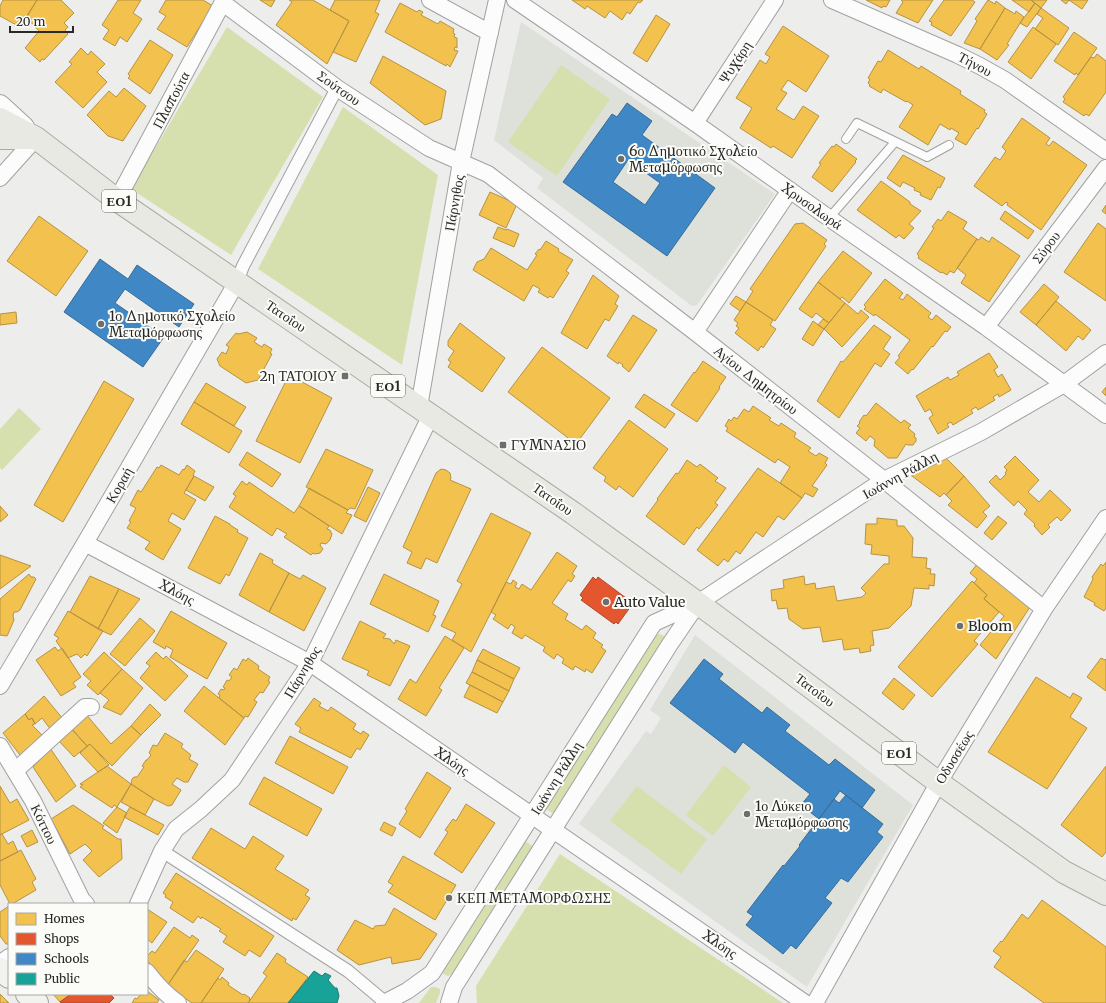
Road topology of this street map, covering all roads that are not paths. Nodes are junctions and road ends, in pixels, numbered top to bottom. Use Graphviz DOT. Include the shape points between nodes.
graph roads {
  1 [pos="430,0"];
  2 [pos="497,0"];
  3 [pos="515,0"];
  4 [pos="775,0"];
  5 [pos="832,0"];
  6 [pos="223,2"];
  7 [pos="490,33"];
  8 [pos="337,88"];
  9 [pos="0,105"];
  10 [pos="0,119"];
  11 [pos="695,123"];
  12 [pos="0,138"];
  13 [pos="36,138"];
  14 [pos="846,139"];
  15 [pos="895,142"];
  16 [pos="949,145"];
  17 [pos="1106,151"];
  18 [pos="461,162"];
  19 [pos="1106,168"];
  20 [pos="0,178"];
  21 [pos="790,190"];
  22 [pos="117,200"];
  23 [pos="829,218"];
  24 [pos="237,282"];
  25 [pos="986,327"];
  26 [pos="695,332"];
  27 [pos="1106,353"];
  28 [pos="1064,384"];
  29 [pos="425,411"];
  30 [pos="1106,415"];
  31 [pos="884,480"];
  32 [pos="1106,518"];
  33 [pos="85,543"];
  34 [pos="698,603"];
  35 [pos="1044,609"];
  36 [pos="310,664"];
  37 [pos="0,686"];
  38 [pos="91,707"];
  39 [pos="0,746"];
  40 [pos="15,771"];
  41 [pos="939,782"];
  42 [pos="532,815"];
  43 [pos="553,830"];
  44 [pos="162,851"];
  45 [pos="1106,894"];
  46 [pos="81,903"];
  47 [pos="138,903"];
  48 [pos="8,958"];
  49 [pos="0,964"];
  50 [pos="0,969"];
  51 [pos="148,973"];
  52 [pos="432,973"];
  53 [pos="8,976"];
  54 [pos="454,987"];
  55 [pos="28,995"];
  56 [pos="37,1003"];
  57 [pos="178,1003"];
  58 [pos="385,1003"];
  59 [pos="449,1003"];
  60 [pos="805,1003"];
  61 [pos="815,1003"];
  1 -- 7 [label="street"];
  2 -- 7 [label="street, Πάρνηθος"];
  3 -- 11 [label="street, Χρυσολωρά"];
  4 -- 11 [label="street, Ψυχάρη"];
  5 -- 17 [label="street, Τήνου" via="958,55 1006,80"];
  6 -- 8 [label="street, Σούτσου"];
  6 -- 22 [label="street, Πλαπούτα"];
  7 -- 18 [label="street, Πάρνηθος"];
  8 -- 18 [label="street, Σούτσου" via="429,148"];
  8 -- 24 [label="street"];
  9 -- 13 [label="street, Τατοΐου"];
  10 -- 13 [label="main road, ΕΟ1"];
  11 -- 21 [label="street, Χρυσολωρά"];
  12 -- 13 [label="main road"];
  13 -- 20 [label="street"];
  13 -- 22 [label="main road, Τατοΐου / ΕΟ1"];
  14 -- 15 [label="lane" via="857,123"];
  15 -- 16 [label="lane" via="927,157"];
  15 -- 23 [label="lane"];
  18 -- 26 [label="street, Αγίου Δημητρίου" via="488,174"];
  18 -- 29 [label="street, Πάρνηθος"];
  19 -- 25 [label="street, Σύρου"];
  21 -- 23 [label="street, Χρυσολωρά"];
  21 -- 26 [label="street"];
  22 -- 24 [label="main road, Τατοΐου / ΕΟ1"];
  23 -- 25 [label="street, Χρυσολωρά"];
  24 -- 29 [label="main road, Τατοΐου / ΕΟ1"];
  24 -- 33 [label="street, Κοραή"];
  25 -- 28 [label="street, Χρυσολωρά"];
  26 -- 31 [label="street, Αγίου Δημητρίου"];
  27 -- 28 [label="street, Ιωάννη Ράλλη"];
  28 -- 30 [label="street, Χρυσολωρά"];
  28 -- 31 [label="street, Ιωάννη Ράλλη" via="982,432"];
  29 -- 34 [label="main road, Τατοΐου / ΕΟ1"];
  29 -- 36 [label="street, Πάρνηθος" via="424,431"];
  31 -- 34 [label="street, Ιωάννη Ράλλη"];
  31 -- 35 [label="street, Αγίου Δημητρίου"];
  32 -- 35 [label="street, Οδυσσέως"];
  33 -- 36 [label="street, Χλόης"];
  33 -- 37 [label="street, Κοραή"];
  34 -- 41 [label="main road, Τατοΐου / ΕΟ1"];
  34 -- 42 [label="street, Ιωάννη Ράλλη" via="654,624"];
  34 -- 43 [label="street, Ιωάννη Ράλλη"];
  35 -- 41 [label="street, Οδυσσέως"];
  36 -- 42 [label="street, Χλόης"];
  36 -- 44 [label="street, Πάρνηθος" via="232,780 176,829"];
  38 -- 40 [label="street" via="85,707"];
  39 -- 40 [label="street, Κόττου"];
  40 -- 46 [label="street, Κόττου" via="33,801"];
  41 -- 45 [label="main road, Τατοΐου / ΕΟ1" via="1064,872"];
  41 -- 61 [label="street, Οδυσσέως"];
  42 -- 43 [label="street, Χλόης"];
  42 -- 52 [label="street, Ιωάννη Ράλλη"];
  43 -- 54 [label="street, Ιωάννη Ράλλη"];
  43 -- 60 [label="street, Χλόης"];
  44 -- 47 [label="street, Πάρνηθος"];
  44 -- 58 [label="street" via="348,971"];
  48 -- 49 [label="street"];
  50 -- 53 [label="main road"];
  51 -- 57 [label="street" via="169,997"];
  52 -- 54 [label="street"];
  52 -- 58 [label="street, Ιωάννη Ράλλη"];
  54 -- 59 [label="street, Ιωάννη Ράλλη"];
  55 -- 56 [label="main road"];
}
